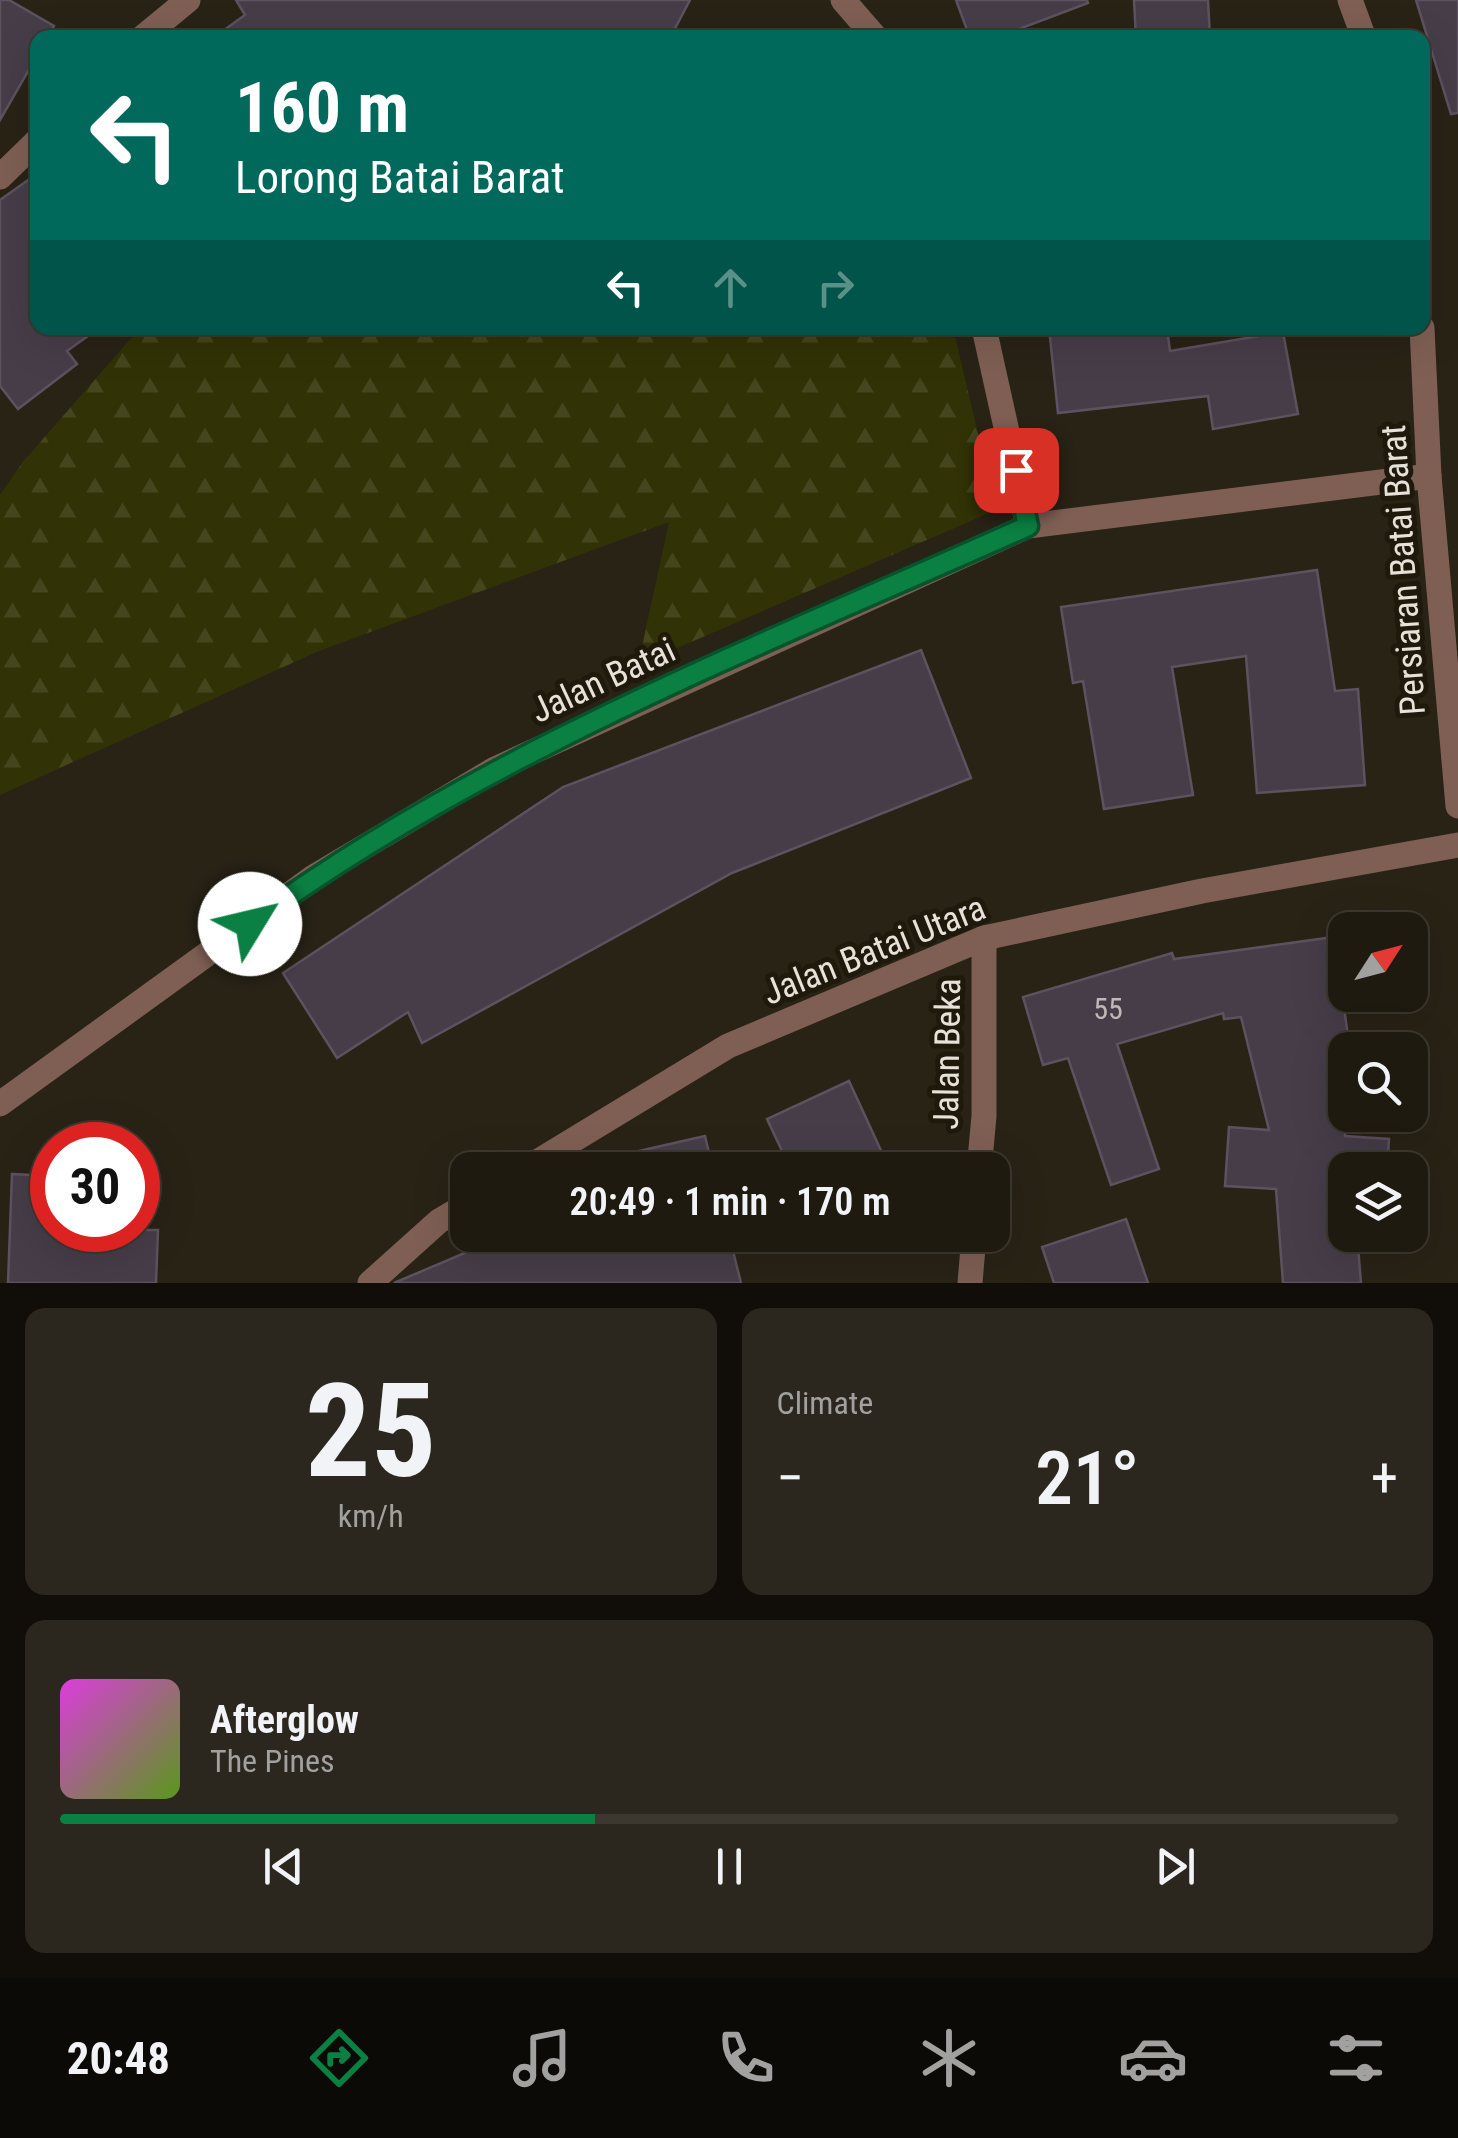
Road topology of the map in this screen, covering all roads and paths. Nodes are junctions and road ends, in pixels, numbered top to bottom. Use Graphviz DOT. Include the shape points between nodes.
graph roads {
  1 [pos="188,0"];
  2 [pos="843,0"];
  3 [pos="1350,0"];
  4 [pos="152,30"];
  5 [pos="869,30"];
  6 [pos="1361,30"];
  7 [pos="30,148"];
  8 [pos="0,177"];
  9 [pos="986,335"];
  10 [pos="1422,335"];
  11 [pos="1430,476"];
  12 [pos="1028,526"];
  13 [pos="1458,806"];
  14 [pos="1458,846"];
  15 [pos="984,938"];
  16 [pos="0,1104"];
  17 [pos="554,1152"];
  18 [pos="981,1152"];
  19 [pos="450,1215"];
  20 [pos="973,1252"];
  21 [pos="370,1283"];
  22 [pos="970,1283"];
  1 -- 4 [label="street"];
  2 -- 5 [label="street"];
  3 -- 6 [label="street"];
  7 -- 8 [label="street"];
  9 -- 12 [label="street"];
  10 -- 11 [label="street, Persiaran Batai Barat"];
  11 -- 12 [label="street, Jalan Batai"];
  11 -- 13 [label="street, Persiaran Batai Barat"];
  12 -- 16 [label="street, Jalan Batai" via="495,770 312,878"];
  14 -- 15 [label="street, Jalan Batai Utara"];
  15 -- 17 [label="street, Jalan Batai Utara" via="728,1046"];
  15 -- 18 [label="street, Jalan Beka"];
  19 -- 21 [label="street"];
  20 -- 22 [label="street"];
}
